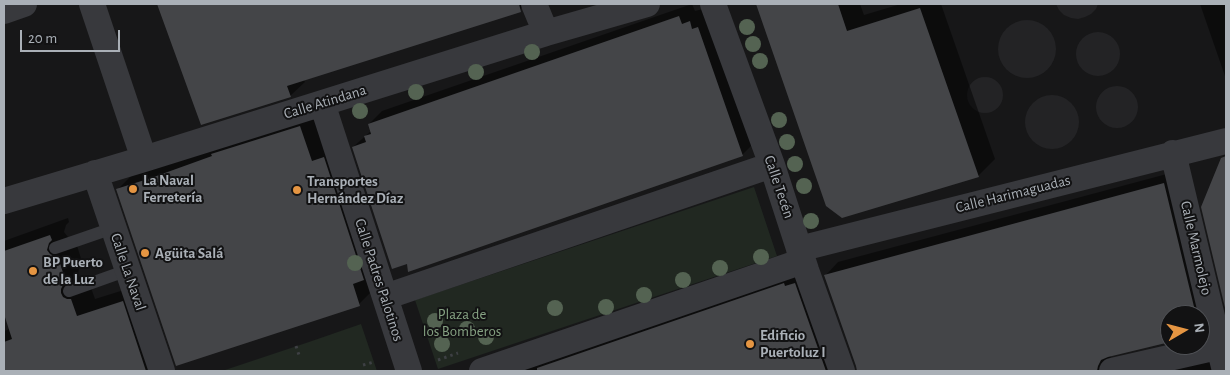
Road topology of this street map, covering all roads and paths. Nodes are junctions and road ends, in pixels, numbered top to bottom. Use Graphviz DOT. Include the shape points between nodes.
graph roads {
  1 [pos="24,4"];
  2 [pos="92,4"];
  3 [pos="534,4"];
  4 [pos="647,4"];
  5 [pos="713,4"];
  6 [pos="4,11"];
  7 [pos="546,33"];
  8 [pos="322,103"];
  9 [pos="1226,140"];
  10 [pos="1173,153"];
  11 [pos="144,159"];
  12 [pos="772,165"];
  13 [pos="95,174"];
  14 [pos="4,201"];
  15 [pos="113,228"];
  16 [pos="55,248"];
  17 [pos="802,255"];
  18 [pos="128,270"];
  19 [pos="69,291"];
  20 [pos="385,296"];
  21 [pos="1223,345"];
  22 [pos="296,346"];
  23 [pos="460,352"];
  24 [pos="300,356"];
  25 [pos="435,361"];
  26 [pos="374,362"];
  27 [pos="363,365"];
  28 [pos="162,371"];
  29 [pos="409,371"];
  30 [pos="482,371"];
  31 [pos="842,371"];
  32 [pos="1112,371"];
  33 [pos="1225,371"];
  1 -- 6 [label="street"];
  2 -- 11 [label="street"];
  3 -- 7 [label="street"];
  4 -- 7 [label="street, Calle Atindana"];
  5 -- 12 [label="street, Calle Tecén"];
  7 -- 8 [label="street, Calle Atindana"];
  8 -- 11 [label="street, Calle Atindana"];
  8 -- 20 [label="street, Calle Padres Palotinos"];
  9 -- 10 [label="street, Calle Harimaguadas"];
  10 -- 17 [label="street, Calle Harimaguadas"];
  10 -- 21 [label="street, Calle Marmolejo"];
  11 -- 13 [label="street, Calle Atindana"];
  12 -- 17 [label="street, Calle Tecén"];
  12 -- 20 [label="street"];
  13 -- 14 [label="street, Calle Atindana"];
  13 -- 15 [label="street, Calle La Naval"];
  15 -- 16 [label="lane"];
  15 -- 18 [label="street, Calle La Naval"];
  17 -- 30 [label="street, Calle Harimaguadas"];
  17 -- 31 [label="street, Calle Tecén"];
  18 -- 19 [label="lane"];
  18 -- 28 [label="street, Calle La Naval"];
  20 -- 29 [label="street, Calle Padres Palotinos"];
  21 -- 32 [label="street"];
  21 -- 33 [label="street, Calle Marmolejo"];
  22 -- 24 [label="path"];
  23 -- 25 [label="path"];
  26 -- 27 [label="path"];
}
